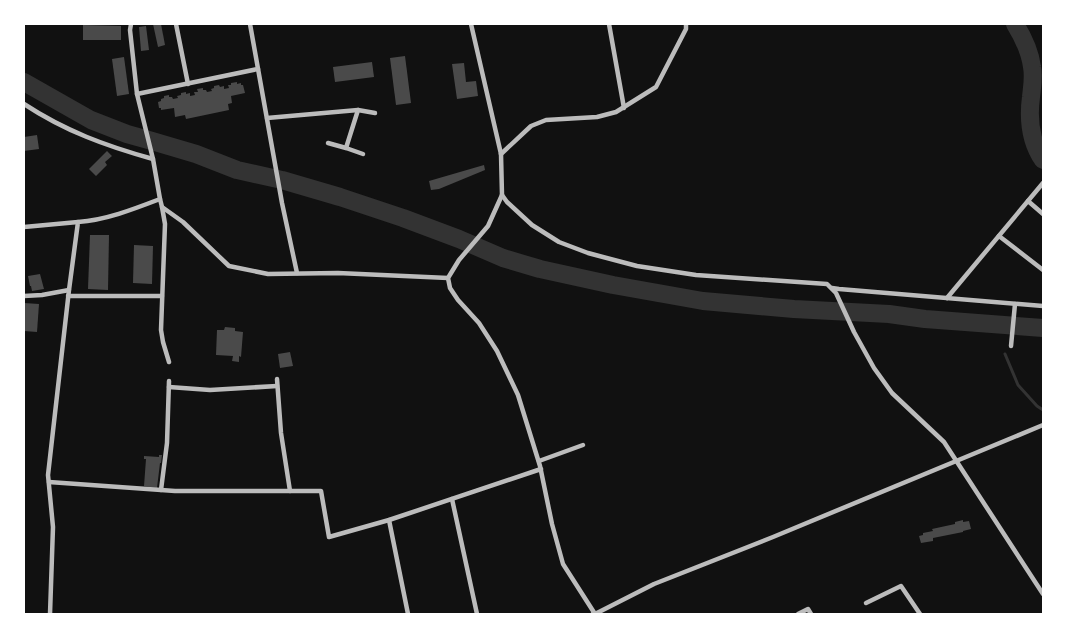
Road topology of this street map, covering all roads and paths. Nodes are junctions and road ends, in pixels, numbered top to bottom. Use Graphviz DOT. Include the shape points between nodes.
graph roads {
  1 [pos="131,24"];
  2 [pos="176,24"];
  3 [pos="250,24"];
  4 [pos="471,24"];
  5 [pos="609,24"];
  6 [pos="686,24"];
  7 [pos="258,70"];
  8 [pos="188,84"];
  9 [pos="136,94"];
  10 [pos="24,104"];
  11 [pos="624,108"];
  12 [pos="358,110"];
  13 [pos="375,113"];
  14 [pos="267,118"];
  15 [pos="328,143"];
  16 [pos="346,148"];
  17 [pos="363,154"];
  18 [pos="501,154"];
  19 [pos="153,157"];
  20 [pos="1043,183"];
  21 [pos="502,195"];
  22 [pos="160,199"];
  23 [pos="1028,201"];
  24 [pos="162,207"];
  25 [pos="1043,214"];
  26 [pos="78,222"];
  27 [pos="24,227"];
  28 [pos="999,236"];
  29 [pos="1043,270"];
  30 [pos="297,273"];
  31 [pos="448,278"];
  32 [pos="831,287"];
  33 [pos="68,293"];
  34 [pos="24,296"];
  35 [pos="162,296"];
  36 [pos="947,298"];
  37 [pos="1015,305"];
  38 [pos="1043,306"];
  39 [pos="1011,346"];
  40 [pos="169,362"];
  41 [pos="277,378"];
  42 [pos="169,381"];
  43 [pos="277,386"];
  44 [pos="169,387"];
  45 [pos="1043,425"];
  46 [pos="583,445"];
  47 [pos="539,461"];
  48 [pos="956,461"];
  49 [pos="541,469"];
  50 [pos="48,482"];
  51 [pos="161,490"];
  52 [pos="290,492"];
  53 [pos="452,499"];
  54 [pos="389,520"];
  55 [pos="1043,594"];
  56 [pos="866,603"];
  57 [pos="50,614"];
  58 [pos="408,614"];
  59 [pos="477,614"];
  60 [pos="595,614"];
  61 [pos="798,614"];
  62 [pos="811,614"];
  63 [pos="920,614"];
  1 -- 9 [label="street"];
  2 -- 8 [label="street"];
  3 -- 7 [label="street"];
  4 -- 18 [label="street"];
  5 -- 11 [label="street"];
  6 -- 11 [label="street" via="656,87"];
  7 -- 8 [label="street"];
  7 -- 14 [label="street"];
  8 -- 9 [label="street"];
  9 -- 19 [label="street"];
  10 -- 19 [label="street" via="90,139"];
  11 -- 18 [label="street" via="597,117 546,120 531,126"];
  12 -- 13 [label="street"];
  12 -- 14 [label="street"];
  12 -- 16 [label="street"];
  14 -- 30 [label="street"];
  15 -- 16 [label="street"];
  16 -- 17 [label="street"];
  18 -- 21 [label="street"];
  19 -- 22 [label="street"];
  20 -- 23 [label="street"];
  21 -- 31 [label="street" via="488,226"];
  21 -- 32 [label="street" via="526,220 547,235 588,253 638,266 696,275 827,284"];
  22 -- 24 [label="street"];
  22 -- 26 [label="street" via="127,212"];
  23 -- 25 [label="street"];
  23 -- 28 [label="street"];
  24 -- 30 [label="street" via="184,222 229,266 268,274"];
  24 -- 35 [label="street" via="165,224"];
  26 -- 27 [label="street"];
  26 -- 33 [label="street"];
  28 -- 29 [label="street"];
  28 -- 36 [label="street"];
  30 -- 31 [label="street"];
  31 -- 47 [label="street" via="458,300 479,323 497,351 518,395"];
  32 -- 36 [label="street"];
  32 -- 48 [label="street" via="874,368 892,393 944,442"];
  33 -- 34 [label="street"];
  33 -- 35 [label="street"];
  33 -- 50 [label="street"];
  35 -- 40 [label="street" via="162,336"];
  36 -- 37 [label="street"];
  37 -- 38 [label="street"];
  37 -- 39 [label="street"];
  41 -- 43 [label="street"];
  42 -- 44 [label="street"];
  43 -- 44 [label="street" via="210,390"];
  43 -- 52 [label="street"];
  44 -- 51 [label="street"];
  45 -- 48 [label="street"];
  46 -- 47 [label="street"];
  47 -- 49 [label="street"];
  48 -- 55 [label="street"];
  48 -- 60 [label="street" via="654,584"];
  49 -- 53 [label="street"];
  49 -- 60 [label="street" via="563,564"];
  50 -- 51 [label="street"];
  50 -- 57 [label="street" via="53,527"];
  51 -- 52 [label="street"];
  52 -- 54 [label="street" via="322,491 329,537"];
  53 -- 54 [label="street"];
  53 -- 59 [label="street"];
  54 -- 58 [label="street"];
  56 -- 63 [label="street" via="901,586"];
  61 -- 62 [label="street" via="808,609"];
}
